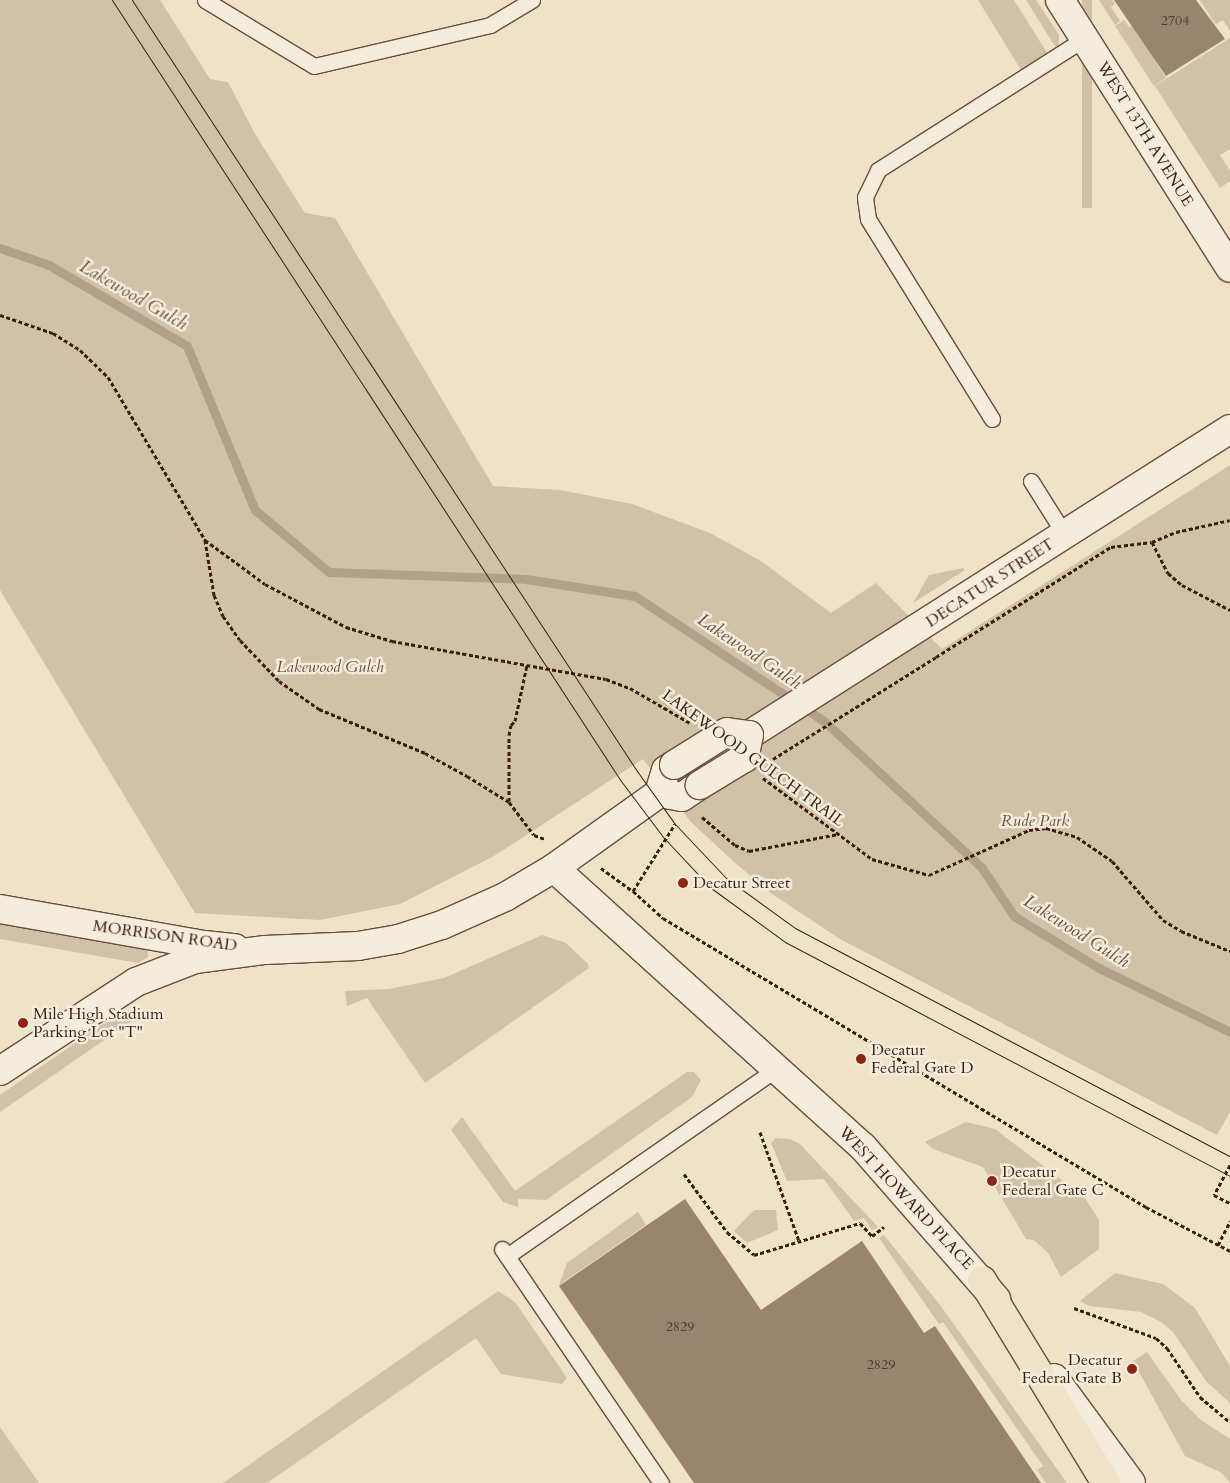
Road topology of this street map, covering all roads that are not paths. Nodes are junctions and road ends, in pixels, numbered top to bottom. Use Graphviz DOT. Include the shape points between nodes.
graph roads {
  1 [pos="205,0"];
  2 [pos="532,0"];
  3 [pos="1060,0"];
  4 [pos="1084,39"];
  5 [pos="1230,268"];
  6 [pos="992,419"];
  7 [pos="1230,429"];
  8 [pos="1031,481"];
  9 [pos="1065,535"];
  10 [pos="749,735"];
  11 [pos="660,793"];
  12 [pos="554,868"];
  13 [pos="0,909"];
  14 [pos="265,950"];
  15 [pos="777,1068"];
  16 [pos="0,1071"];
  17 [pos="982,1280"];
  18 [pos="661,1483"];
  19 [pos="1106,1483"];
  20 [pos="1132,1483"];
  1 -- 2 [label="lane" via="314,66 490,25"];
  3 -- 4 [label="street, WEST 13TH AVENUE"];
  4 -- 5 [label="street, WEST 13TH AVENUE"];
  4 -- 6 [label="lane" via="878,170 865,197 868,219"];
  7 -- 9 [label="street, DECATUR STREET"];
  8 -- 9 [label="lane"];
  9 -- 10 [label="street, DECATUR STREET"];
  10 -- 11 [label="street, bridge" via="727,732 666,770"];
  10 -- 11 [label="street, bridge" via="744,758 682,797"];
  11 -- 12 [label="street"];
  12 -- 14 [label="street, MORRISON ROAD" via="505,897 442,925 398,939 323,949"];
  12 -- 15 [label="street, WEST HOWARD PLACE"];
  13 -- 14 [label="street, MORRISON ROAD" via="204,946"];
  14 -- 16 [label="street" via="196,959 146,976"];
  15 -- 17 [label="street, WEST HOWARD PLACE" via="863,1147"];
  15 -- 18 [label="lane" via="504,1252"];
  17 -- 19 [label="main road"];
  17 -- 20 [label="street, WEST HOWARD PLACE"];
}
